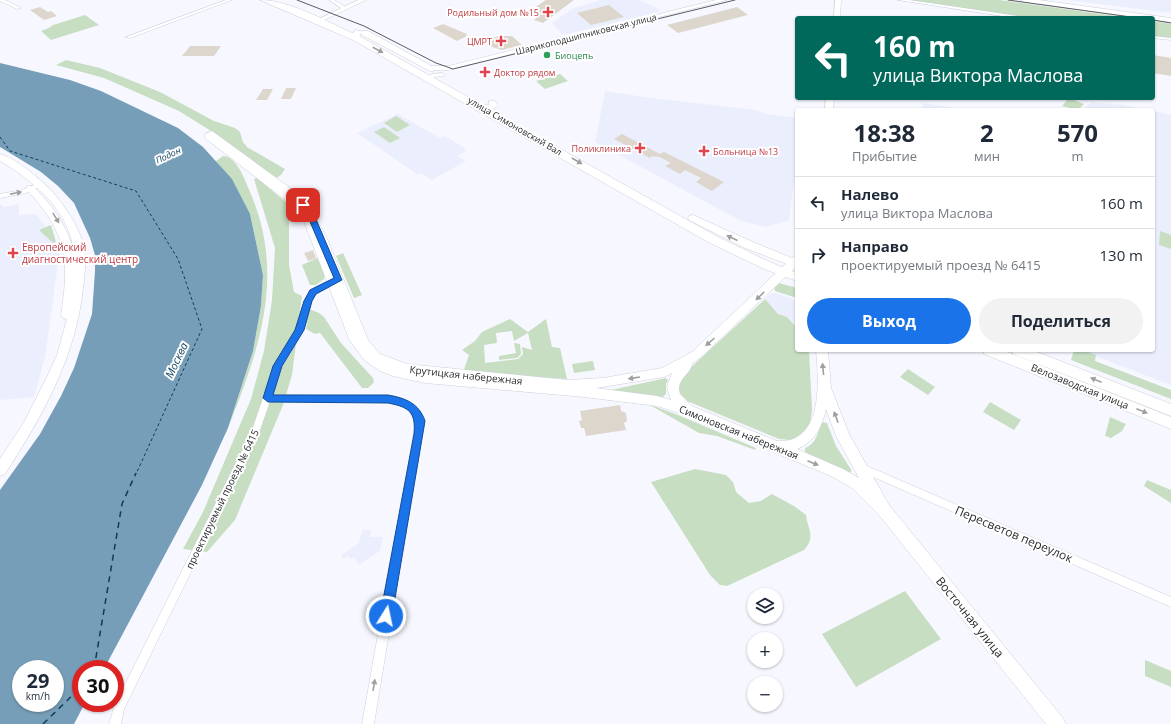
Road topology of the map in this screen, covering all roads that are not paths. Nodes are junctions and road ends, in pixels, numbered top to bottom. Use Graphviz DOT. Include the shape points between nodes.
graph roads {
  1 [pos="1,0"];
  2 [pos="230,0"];
  3 [pos="264,0"];
  4 [pos="285,0"];
  5 [pos="331,0"];
  6 [pos="363,0"];
  7 [pos="724,0"];
  8 [pos="838,0"];
  9 [pos="900,0"];
  10 [pos="1024,0"];
  11 [pos="1044,0"];
  12 [pos="19,8"];
  13 [pos="345,8"];
  14 [pos="327,16"];
  15 [pos="837,16"];
  16 [pos="1011,16"];
  17 [pos="1142,16"];
  18 [pos="1171,17"];
  19 [pos="1155,18"];
  20 [pos="1171,20"];
  21 [pos="318,21"];
  22 [pos="339,21"];
  23 [pos="351,26"];
  24 [pos="365,33"];
  25 [pos="128,37"];
  26 [pos="356,37"];
  27 [pos="1155,37"];
  28 [pos="1171,39"];
  29 [pos="431,68"];
  30 [pos="448,68"];
  31 [pos="446,77"];
  32 [pos="433,80"];
  33 [pos="470,90"];
  34 [pos="487,105"];
  35 [pos="210,135"];
  36 [pos="0,157"];
  37 [pos="0,163"];
  38 [pos="35,187"];
  39 [pos="0,196"];
  40 [pos="745,250"];
  41 [pos="795,262"];
  42 [pos="795,263"];
  43 [pos="783,272"];
  44 [pos="795,276"];
  45 [pos="335,281"];
  46 [pos="822,352"];
  47 [pos="994,352"];
  48 [pos="1023,352"];
  49 [pos="696,355"];
  50 [pos="825,388"];
  51 [pos="568,390"];
  52 [pos="43,392"];
  53 [pos="268,398"];
  54 [pos="688,410"];
  55 [pos="1171,410"];
  56 [pos="1171,423"];
  57 [pos="777,447"];
  58 [pos="0,458"];
  59 [pos="858,465"];
  60 [pos="0,470"];
  61 [pos="857,484"];
  62 [pos="884,510"];
  63 [pos="1171,602"];
  64 [pos="115,724"];
  65 [pos="368,724"];
  66 [pos="1057,724"];
  1 -- 12 [label="street"];
  2 -- 25 [label="street"];
  3 -- 21 [label="main road, улица Симоновский Вал"];
  4 -- 14 [label="main road"];
  5 -- 13 [label="street"];
  6 -- 13 [label="main road"];
  7 -- 30 [label="main road, Шарикоподшипниковская улица"];
  8 -- 15 [label="main road"];
  9 -- 16 [label="street"];
  10 -- 17 [label="main road"];
  11 -- 18 [label="main road"];
  13 -- 14 [label="main road"];
  14 -- 21 [label="main road"];
  14 -- 22 [label="main road"];
  19 -- 20 [label="main road"];
  21 -- 26 [label="main road, улица Симоновский Вал"];
  23 -- 24 [label="main road"];
  24 -- 26 [label="main road" via="357,33"];
  24 -- 29 [label="main road"];
  26 -- 32 [label="main road, улица Симоновский Вал, one-way"];
  27 -- 28 [label="street"];
  29 -- 30 [label="main road, Шарикоподшипниковская улица"];
  29 -- 31 [label="main road"];
  30 -- 31 [label="main road"];
  31 -- 32 [label="street" via="434,75 431,77"];
  32 -- 34 [label="main road, улица Симоновский Вал"];
  33 -- 34 [label="main road, улица Симоновский Вал"];
  34 -- 40 [label="main road, улица Симоновский Вал" via="677,219"];
  35 -- 45 [label="main road, Крутицкая набережная" via="300,207 308,218"];
  36 -- 38 [label="main road" via="21,169"];
  37 -- 38 [label="main road"];
  39 -- 38 [label="street, one-way"];
  38 -- 52 [label="main road" via="58,220 67,243 71,271 67,314"];
  40 -- 41 [label="main road, улица Симоновский Вал"];
  40 -- 43 [label="main road, улица Симоновский Вал"];
  42 -- 43 [label="main road"];
  43 -- 44 [label="main road"];
  43 -- 49 [label="main road, one-way"];
  49 -- 45 [label="main road, Крутицкая набережная, one-way" via="664,372 603,383 568,385 407,369 385,362 369,350"];
  45 -- 51 [label="main road, Крутицкая набережная" via="355,339 364,354 381,366 425,378"];
  45 -- 53 [label="street, проектируемый проезд № 6415" via="313,292 300,330 278,366"];
  50 -- 46 [label="main road, Восточная улица, one-way"];
  47 -- 56 [label="main road, Велозаводская улица, one-way"];
  55 -- 48 [label="main road, Велозаводская улица, one-way"];
  49 -- 54 [label="main road" via="672,383 672,391 676,398"];
  50 -- 57 [label="main road" via="811,434 797,445"];
  59 -- 50 [label="main road, Восточная улица, one-way" via="843,436"];
  51 -- 54 [label="main road, Симоновская набережная" via="650,399"];
  52 -- 58 [label="main road"];
  52 -- 60 [label="main road" via="25,433"];
  53 -- 64 [label="street, проектируемый проезд № 6415" via="255,433 119,708"];
  65 -- 53 [label="street, one-way" via="420,421 417,412 410,406 388,399"];
  54 -- 57 [label="main road, Симоновская набережная"];
  57 -- 61 [label="main road, Симоновская набережная, one-way" via="838,473"];
  59 -- 62 [label="main road, Восточная улица"];
  59 -- 63 [label="street, Пересветов переулок"];
  61 -- 62 [label="main road, Восточная улица"];
  62 -- 66 [label="main road, Восточная улица"];
}
